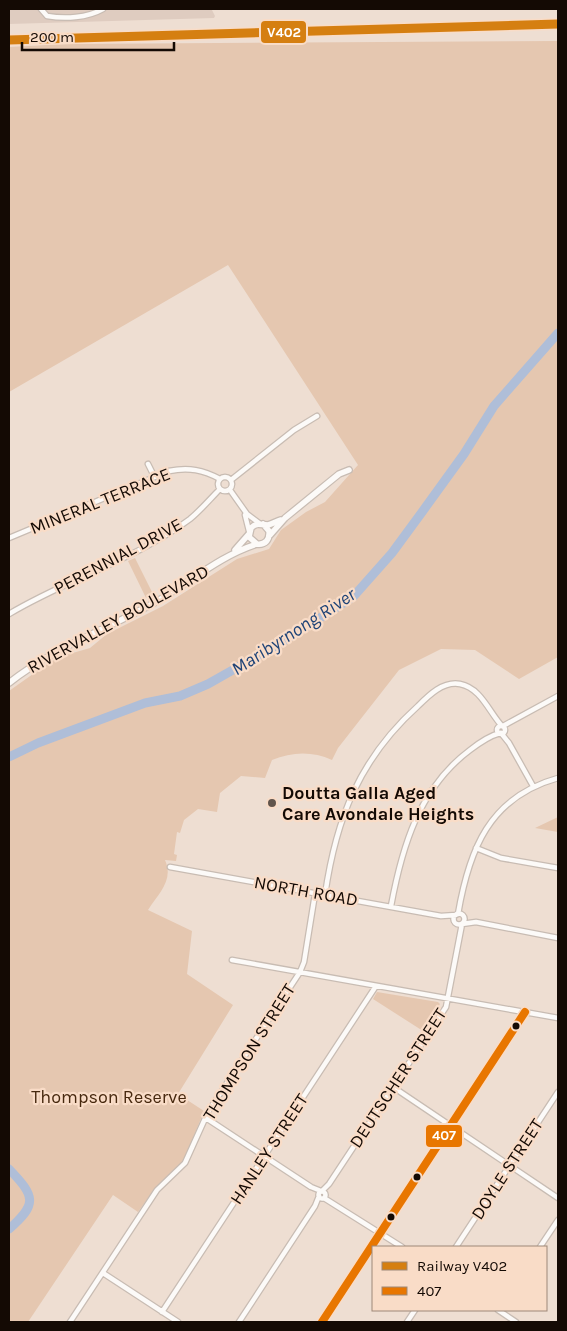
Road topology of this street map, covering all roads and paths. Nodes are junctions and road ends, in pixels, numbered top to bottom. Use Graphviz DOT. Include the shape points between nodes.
graph roads {
  1 [pos="41,9"];
  2 [pos="103,9"];
  3 [pos="317,416"];
  4 [pos="148,464"];
  5 [pos="349,470"];
  6 [pos="154,476"];
  7 [pos="220,479"];
  8 [pos="231,480"];
  9 [pos="220,489"];
  10 [pos="230,490"];
  11 [pos="242,507"];
  12 [pos="285,518"];
  13 [pos="261,524"];
  14 [pos="249,532"];
  15 [pos="270,535"];
  16 [pos="9,538"];
  17 [pos="257,544"];
  18 [pos="228,557"];
  19 [pos="9,614"];
  20 [pos="9,682"];
  21 [pos="558,696"];
  22 [pos="501,730"];
  23 [pos="558,778"];
  24 [pos="533,786"];
  25 [pos="476,848"];
  26 [pos="170,867"];
  27 [pos="558,868"];
  28 [pos="316,894"];
  29 [pos="324,895"];
  30 [pos="391,906"];
  31 [pos="458,917"];
  32 [pos="476,922"];
  33 [pos="462,924"];
  34 [pos="458,937"];
  35 [pos="558,938"];
  36 [pos="232,960"];
  37 [pos="300,972"];
  38 [pos="376,986"];
  39 [pos="448,999"];
  40 [pos="525,1012"];
  41 [pos="558,1018"];
  42 [pos="392,1087"];
  43 [pos="558,1092"];
  44 [pos="206,1118"];
  45 [pos="452,1126"];
  46 [pos="263,1156"];
  47 [pos="509,1165"];
  48 [pos="322,1195"];
  49 [pos="558,1198"];
  50 [pos="558,1220"];
  51 [pos="380,1233"];
  52 [pos="400,1246"];
  53 [pos="457,1246"];
  54 [pos="541,1246"];
  55 [pos="103,1273"];
  56 [pos="414,1311"];
  57 [pos="500,1311"];
  58 [pos="162,1312"];
  59 [pos="70,1322"];
  60 [pos="178,1322"];
  61 [pos="239,1322"];
  62 [pos="322,1322"];
  63 [pos="407,1322"];
  64 [pos="516,1322"];
  1 -- 2 [label="street" via="50,17 88,16"];
  3 -- 8 [label="street"];
  4 -- 6 [label="street"];
  5 -- 12 [label="street" via="339,474"];
  6 -- 7 [label="street, MINERAL TERRACE" via="182,468 196,469"];
  6 -- 16 [label="street, MINERAL TERRACE"];
  7 -- 8 [label="street"];
  7 -- 9 [label="street"];
  8 -- 10 [label="street"];
  9 -- 10 [label="street"];
  9 -- 19 [label="street, PERENNIAL DRIVE" via="197,513 175,528"];
  10 -- 11 [label="street"];
  11 -- 13 [label="street" via="252,520"];
  11 -- 14 [label="street"];
  12 -- 13 [label="street"];
  12 -- 15 [label="street"];
  13 -- 14 [label="street" via="253,525"];
  13 -- 15 [label="street" via="268,528"];
  14 -- 17 [label="street" via="251,540"];
  14 -- 18 [label="street, RIVERVALLEY BOULEVARD"];
  15 -- 17 [label="street" via="264,543"];
  17 -- 18 [label="street, RIVERVALLEY BOULEVARD"];
  18 -- 20 [label="street, RIVERVALLEY BOULEVARD" via="152,604 50,654"];
  21 -- 22 [label="street"];
  22 -- 24 [label="street"];
  22 -- 29 [label="street" via="473,690 454,684 439,688 399,723 365,770 347,804 331,853"];
  22 -- 30 [label="street" via="452,764 425,801 404,846"];
  23 -- 24 [label="street"];
  24 -- 25 [label="street" via="495,818"];
  25 -- 27 [label="street" via="501,858"];
  25 -- 31 [label="street" via="467,867"];
  26 -- 28 [label="street, NORTH ROAD"];
  28 -- 29 [label="street, NORTH ROAD"];
  28 -- 37 [label="street, THOMPSON STREET"];
  29 -- 30 [label="street, NORTH ROAD"];
  30 -- 31 [label="street, NORTH ROAD"];
  31 -- 32 [label="street, NORTH ROAD"];
  31 -- 33 [label="street, DEUTSCHER STREET"];
  31 -- 33 [label="street, NORTH ROAD"];
  31 -- 34 [label="street, DEUTSCHER STREET"];
  32 -- 33 [label="street, NORTH ROAD"];
  32 -- 35 [label="street, NORTH ROAD"];
  33 -- 34 [label="street, DEUTSCHER STREET"];
  34 -- 39 [label="street, DEUTSCHER STREET"];
  36 -- 37 [label="street"];
  37 -- 38 [label="street"];
  37 -- 44 [label="street, THOMPSON STREET"];
  38 -- 39 [label="street"];
  38 -- 46 [label="street, HANLEY STREET"];
  39 -- 40 [label="street"];
  39 -- 42 [label="street, DEUTSCHER STREET" via="446,1007"];
  40 -- 41 [label="street"];
  40 -- 45 [label="street"];
  42 -- 45 [label="street"];
  42 -- 48 [label="street, DEUTSCHER STREET"];
  43 -- 47 [label="street, DOYLE STREET"];
  44 -- 46 [label="street"];
  44 -- 55 [label="street, THOMPSON STREET" via="185,1163 157,1190"];
  45 -- 47 [label="street"];
  45 -- 51 [label="street"];
  46 -- 48 [label="street"];
  46 -- 58 [label="street, HANLEY STREET"];
  47 -- 49 [label="street"];
  47 -- 53 [label="street, DOYLE STREET"];
  48 -- 51 [label="street"];
  48 -- 61 [label="street, DEUTSCHER STREET"];
  50 -- 54 [label="street"];
  51 -- 52 [label="street"];
  51 -- 62 [label="street"];
  55 -- 58 [label="street"];
  55 -- 59 [label="street, THOMPSON STREET"];
  56 -- 63 [label="street"];
  57 -- 64 [label="street"];
  58 -- 60 [label="street"];
}
